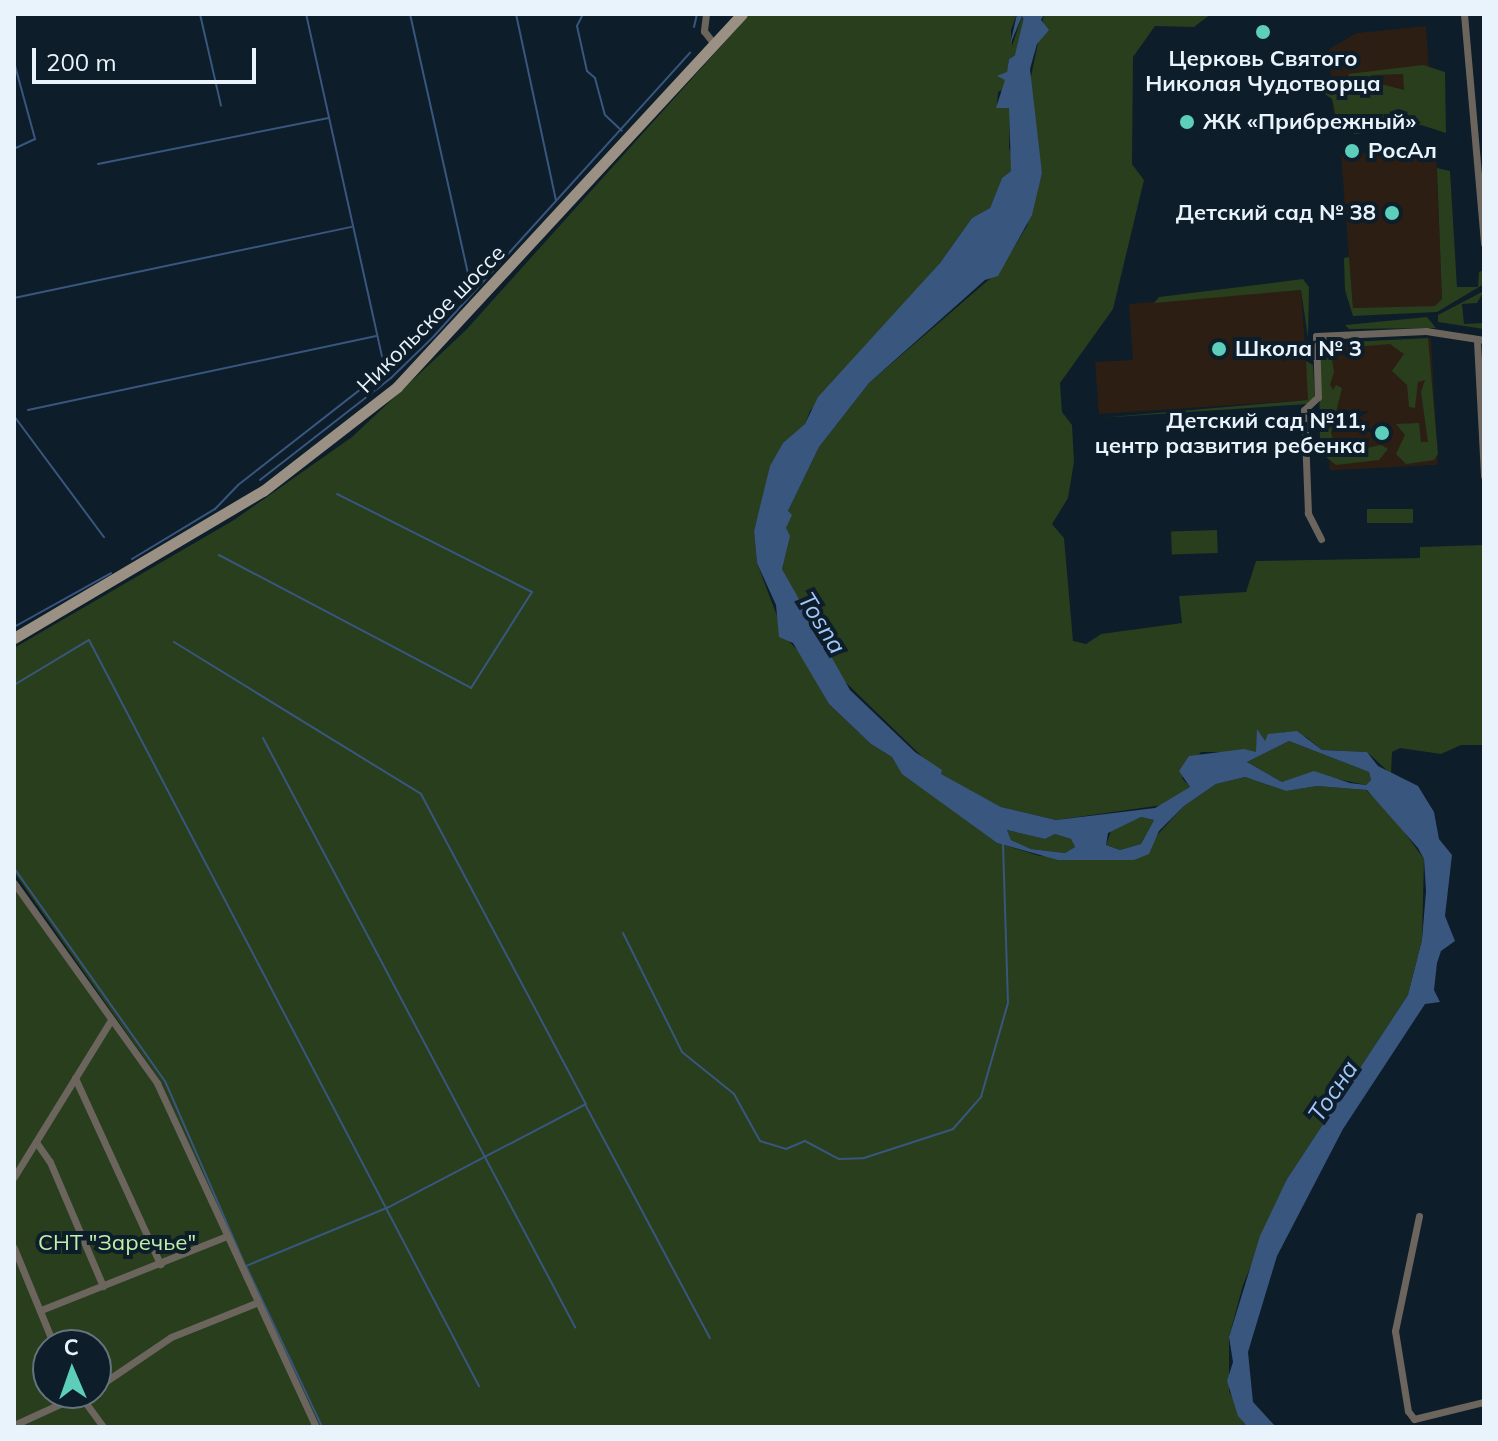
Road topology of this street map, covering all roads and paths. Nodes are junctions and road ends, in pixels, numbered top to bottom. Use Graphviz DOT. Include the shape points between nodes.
graph roads {
  1 [pos="706,14"];
  2 [pos="742,14"];
  3 [pos="1464,14"];
  4 [pos="714,44"];
  5 [pos="1484,243"];
  6 [pos="1481,340"];
  7 [pos="1484,476"];
  8 [pos="1321,539"];
  9 [pos="14,638"];
  10 [pos="14,883"];
  11 [pos="111,1020"];
  12 [pos="75,1078"];
  13 [pos="36,1142"];
  14 [pos="14,1177"];
  15 [pos="1419,1216"];
  16 [pos="227,1236"];
  17 [pos="14,1248"];
  18 [pos="160,1264"];
  19 [pos="103,1286"];
  20 [pos="256,1303"];
  21 [pos="41,1310"];
  22 [pos="48,1329"];
  23 [pos="112,1377"];
  24 [pos="1484,1402"];
  25 [pos="47,1409"];
  26 [pos="89,1409"];
  27 [pos="14,1425"];
  28 [pos="103,1427"];
  29 [pos="316,1427"];
  1 -- 4 [label="street" via="704,31"];
  2 -- 4 [label="main road, Никольское шоссе"];
  3 -- 5 [label="street"];
  4 -- 9 [label="main road, Никольское шоссе" via="436,348 355,423 263,491"];
  6 -- 7 [label="street"];
  6 -- 8 [label="street" via="1426,331 1316,336 1318,397 1304,410 1304,418 1308,513"];
  10 -- 11 [label="street"];
  11 -- 12 [label="street"];
  11 -- 16 [label="street" via="157,1083"];
  12 -- 13 [label="street"];
  12 -- 18 [label="street"];
  13 -- 14 [label="street"];
  13 -- 19 [label="street" via="50,1162"];
  15 -- 24 [label="street" via="1395,1331 1399,1374 1414,1419"];
  16 -- 18 [label="street"];
  16 -- 20 [label="street"];
  17 -- 21 [label="street"];
  18 -- 19 [label="street"];
  19 -- 21 [label="street"];
  20 -- 23 [label="street" via="171,1337"];
  20 -- 29 [label="street"];
  21 -- 22 [label="street"];
  25 -- 27 [label="street"];
  26 -- 28 [label="street"];
}
